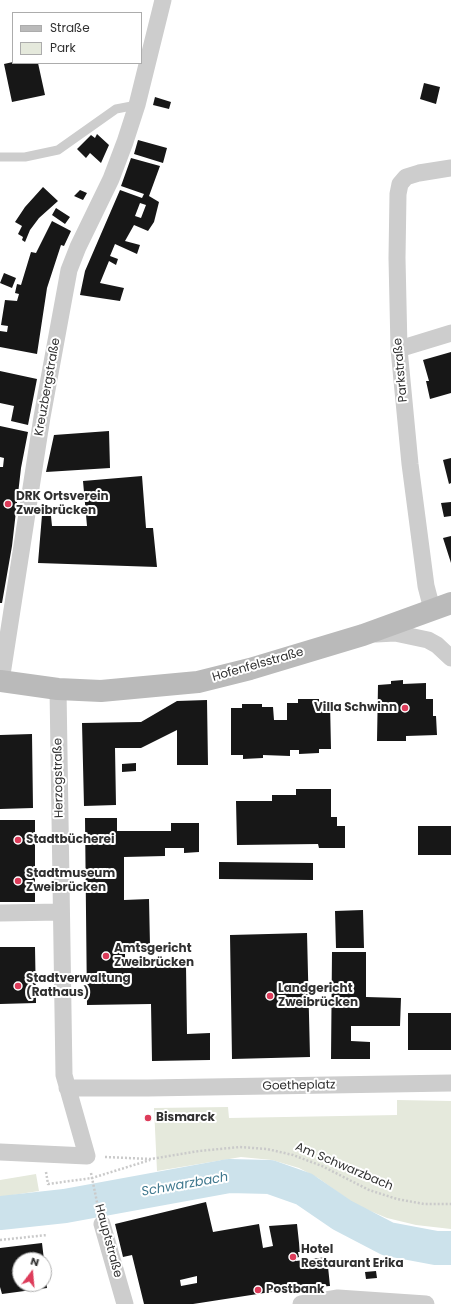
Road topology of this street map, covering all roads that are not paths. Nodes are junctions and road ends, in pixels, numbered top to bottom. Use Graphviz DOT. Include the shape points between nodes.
graph roads {
  1 [pos="163,0"];
  2 [pos="137,105"];
  3 [pos="0,157"];
  4 [pos="451,168"];
  5 [pos="451,333"];
  6 [pos="399,349"];
  7 [pos="441,606"];
  8 [pos="363,634"];
  9 [pos="451,658"];
  10 [pos="0,681"];
  11 [pos="58,689"];
  12 [pos="61,912"];
  13 [pos="0,913"];
  14 [pos="451,1083"];
  15 [pos="67,1088"];
  16 [pos="0,1152"];
  17 [pos="102,1224"];
  18 [pos="356,1301"];
  19 [pos="125,1304"];
  20 [pos="301,1304"];
  21 [pos="426,1304"];
  1 -- 2 [label="street, Kreuzbergstraße"];
  2 -- 3 [label="lane" via="116,109 58,150 25,156"];
  2 -- 10 [label="street, Kreuzbergstraße" via="111,179 78,247 70,270 42,417"];
  4 -- 6 [label="street, Parkstraße" via="406,177 400,184 396,258"];
  5 -- 6 [label="street"];
  6 -- 7 [label="street, Parkstraße" via="410,464 426,586"];
  7 -- 8 [label="main road, Hofenfelsstraße"];
  8 -- 9 [label="street" via="395,634 428,640"];
  8 -- 11 [label="main road, Hofenfelsstraße" via="250,669 198,682 101,691"];
  10 -- 11 [label="main road, Hofenfelsstraße"];
  11 -- 12 [label="street, Herzogstraße"];
  12 -- 13 [label="street"];
  12 -- 15 [label="street, Herzogstraße" via="64,1075"];
  14 -- 15 [label="street, Goetheplatz"];
  15 -- 16 [label="street, Herzogstraße" via="87,1156"];
  17 -- 19 [label="street, Hauptstraße"];
  18 -- 20 [label="street" via="338,1298"];
  18 -- 21 [label="street"];
}
